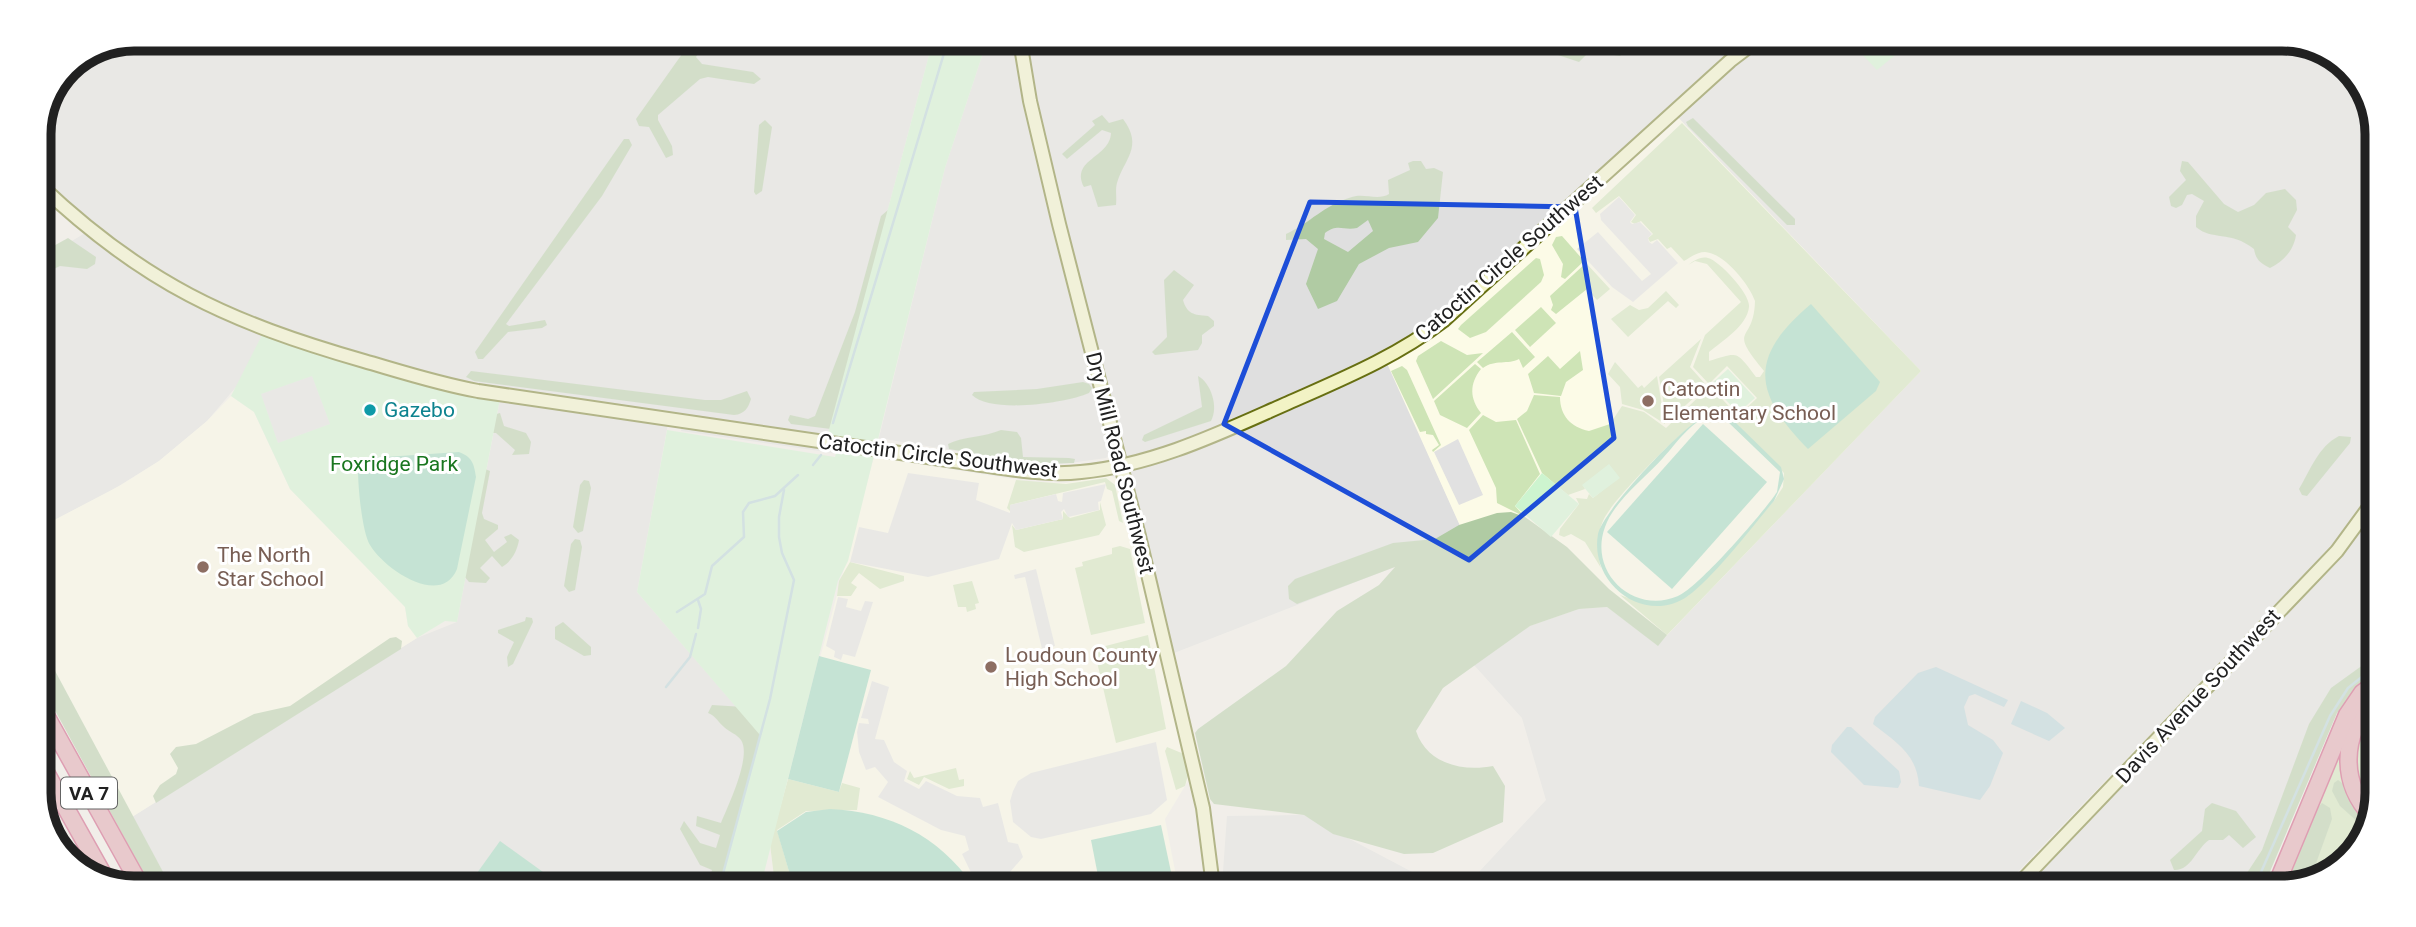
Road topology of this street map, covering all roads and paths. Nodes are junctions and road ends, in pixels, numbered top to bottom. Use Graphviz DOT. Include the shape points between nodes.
graph roads {
  1 [pos="1022,51"];
  2 [pos="1743,51"];
  3 [pos="51,194"];
  4 [pos="1121,466"];
  5 [pos="2365,513"];
  6 [pos="2365,691"];
  7 [pos="2365,713"];
  8 [pos="51,725"];
  9 [pos="51,781"];
  10 [pos="2364,806"];
  11 [pos="100,869"];
  12 [pos="135,876"];
  13 [pos="1212,876"];
  14 [pos="2026,876"];
  15 [pos="2280,876"];
  1 -- 4 [label="main road, Dry Mill Road Southwest" via="1059,224"];
  2 -- 4 [label="main road, Catoctin Circle Southwest" via="1423,336 1376,363 1202,441"];
  3 -- 4 [label="main road, Catoctin Circle Southwest" via="128,259 215,310 264,331 448,386 1014,470 1080,472"];
  4 -- 13 [label="main road, Dry Mill Road Southwest" via="1203,808"];
  5 -- 14 [label="main road, Davis Avenue Southwest" via="2337,551"];
  6 -- 15 [label="highway" via="2347,715"];
  7 -- 10 [label="highway" via="2355,726 2348,765 2355,793"];
  8 -- 12 [label="highway, VA 7"];
  9 -- 11 [label="highway, VA 7"];
}
